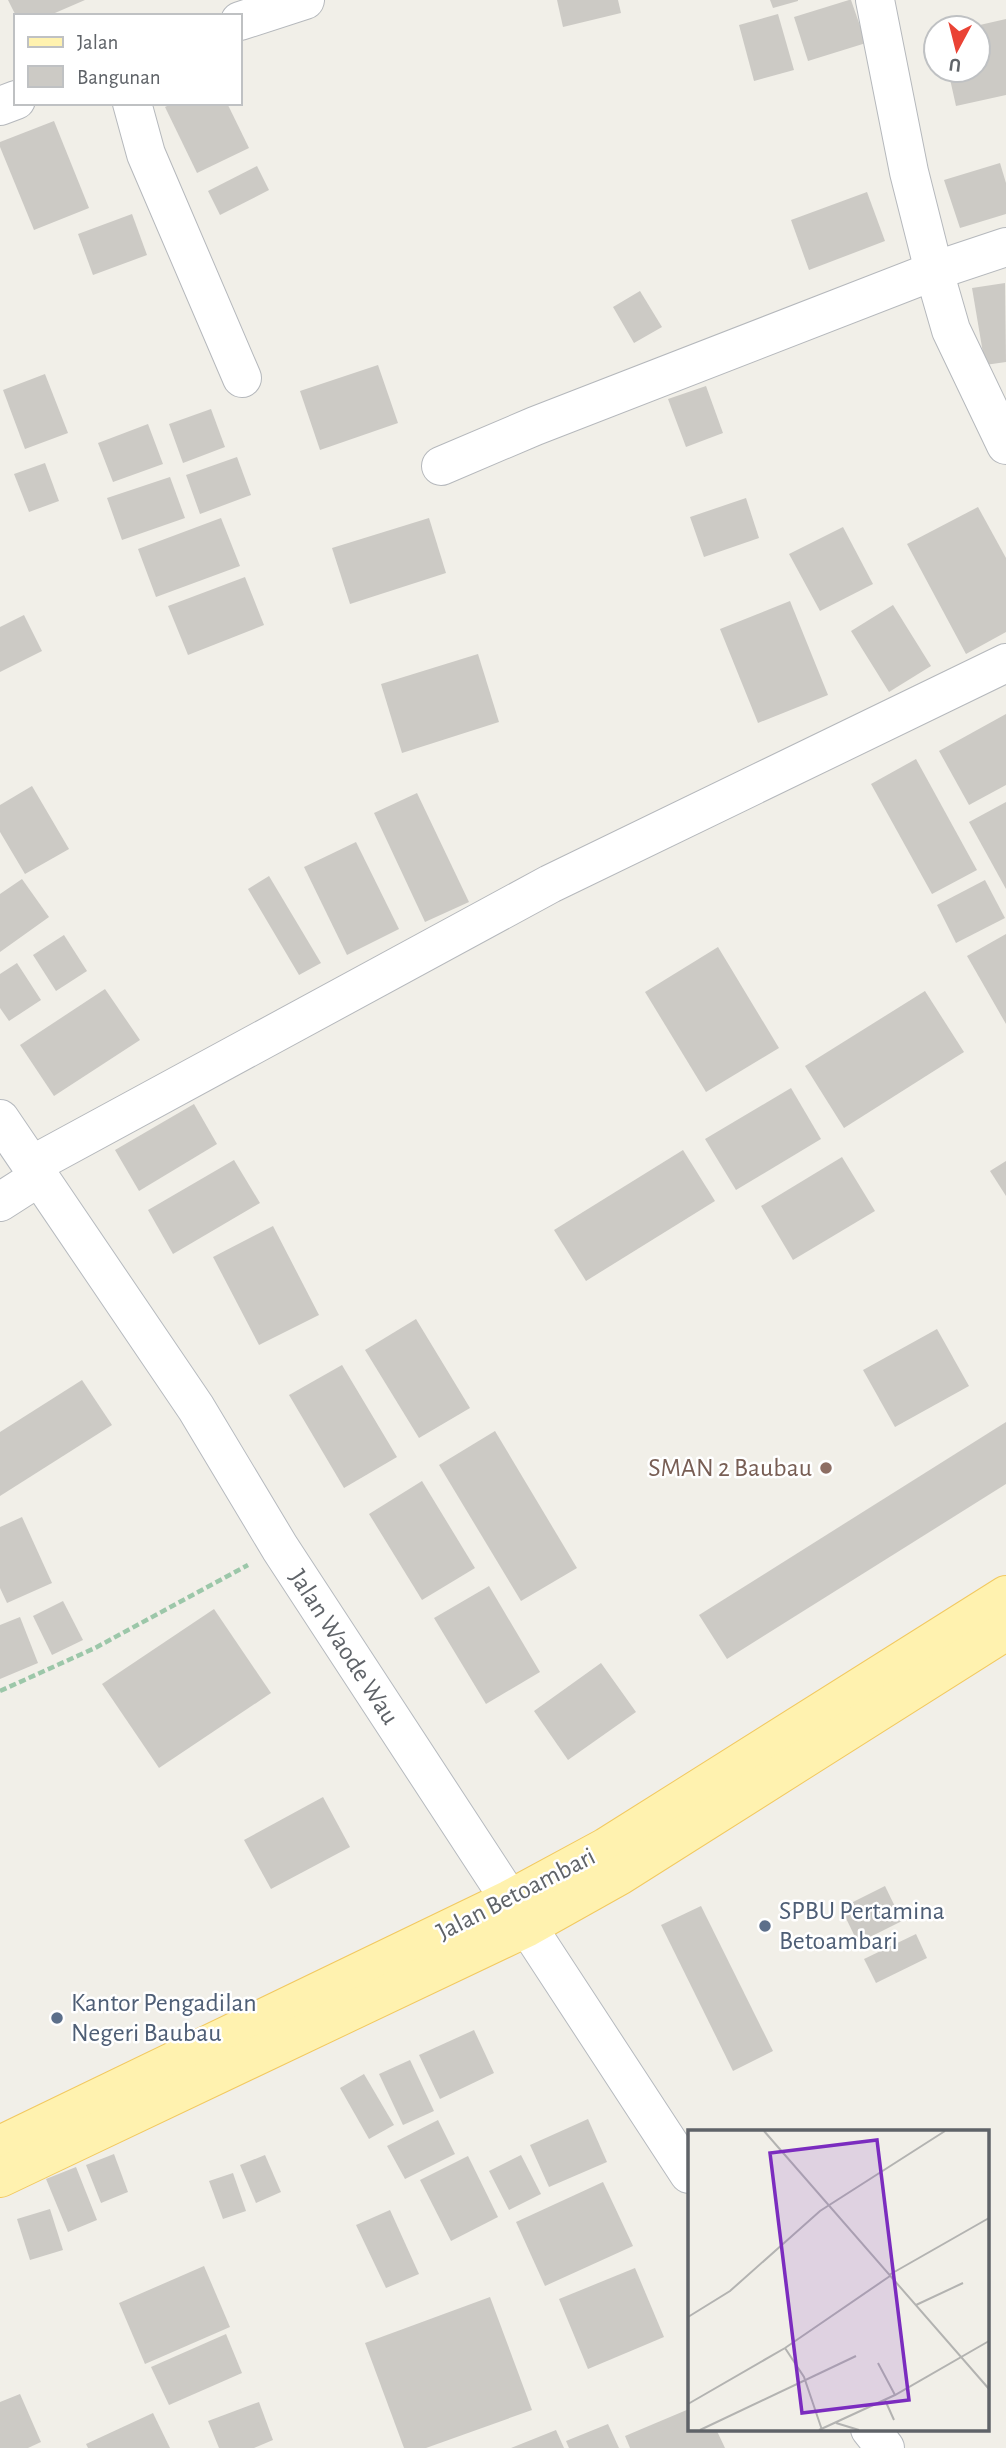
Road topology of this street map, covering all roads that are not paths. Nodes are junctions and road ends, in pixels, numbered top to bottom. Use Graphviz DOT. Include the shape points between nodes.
graph roads {
  1 [pos="305,0"];
  2 [pos="876,0"];
  3 [pos="242,20"];
  4 [pos="133,105"];
  5 [pos="1006,247"];
  6 [pos="934,271"];
  7 [pos="242,378"];
  8 [pos="1006,445"];
  9 [pos="441,466"];
  10 [pos="1006,663"];
  11 [pos="0,1119"];
  12 [pos="35,1171"];
  13 [pos="0,1202"];
  14 [pos="1006,1595"];
  15 [pos="1006,1631"];
  16 [pos="519,1913"];
  17 [pos="0,2145"];
  18 [pos="688,2172"];
  19 [pos="0,2178"];
  20 [pos="871,2430"];
  21 [pos="885,2448"];
  1 -- 3 [label="street"];
  2 -- 6 [label="street" via="909,172"];
  4 -- 7 [label="street" via="146,155"];
  5 -- 6 [label="street"];
  6 -- 8 [label="street" via="951,330"];
  6 -- 9 [label="street"];
  10 -- 12 [label="street" via="550,884"];
  11 -- 12 [label="street, Jalan Waode Wau"];
  12 -- 13 [label="street"];
  12 -- 16 [label="street, Jalan Waode Wau" via="196,1408 279,1548"];
  14 -- 16 [label="main road, Jalan Betoambari" via="607,1847"];
  15 -- 16 [label="main road, Jalan Betoambari" via="619,1877"];
  16 -- 17 [label="main road, Jalan Betoambari"];
  16 -- 18 [label="street, Jalan Waode Wau"];
  16 -- 19 [label="main road, Jalan Betoambari"];
  20 -- 21 [label="street"];
}
